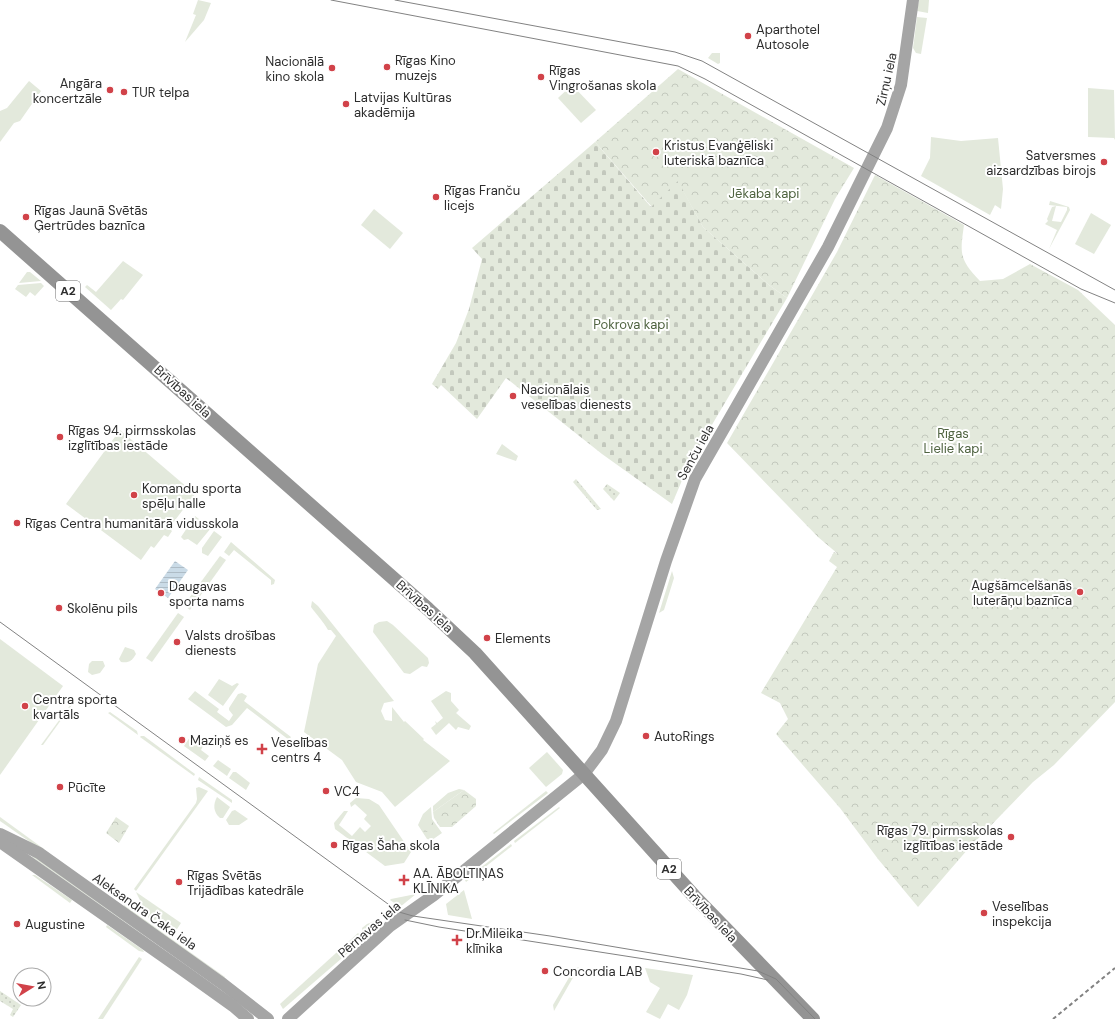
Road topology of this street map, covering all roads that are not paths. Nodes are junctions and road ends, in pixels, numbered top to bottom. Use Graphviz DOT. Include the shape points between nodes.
graph roads {
  1 [pos="912,0"];
  2 [pos="872,161"];
  3 [pos="0,231"];
  4 [pos="584,774"];
  5 [pos="0,834"];
  6 [pos="0,842"];
  7 [pos="263,1015"];
  8 [pos="248,1019"];
  9 [pos="288,1019"];
  10 [pos="813,1019"];
  1 -- 2 [label="main road, Zirņu iela" via="901,85 887,128"];
  2 -- 4 [label="main road, Senču iela" via="828,247 695,479 616,721 602,750"];
  3 -- 4 [label="highway, Brīvības iela / A2" via="443,622 475,653"];
  4 -- 9 [label="main road, Pērnavas iela" via="434,895 390,926"];
  4 -- 10 [label="highway, Brīvības iela / A2" via="694,896"];
  5 -- 7 [label="main road, Aleksandra Čaka iela" via="39,853 223,984 232,984 249,996"];
  6 -- 8 [label="main road, Aleksandra Čaka iela" via="194,978"];
}
